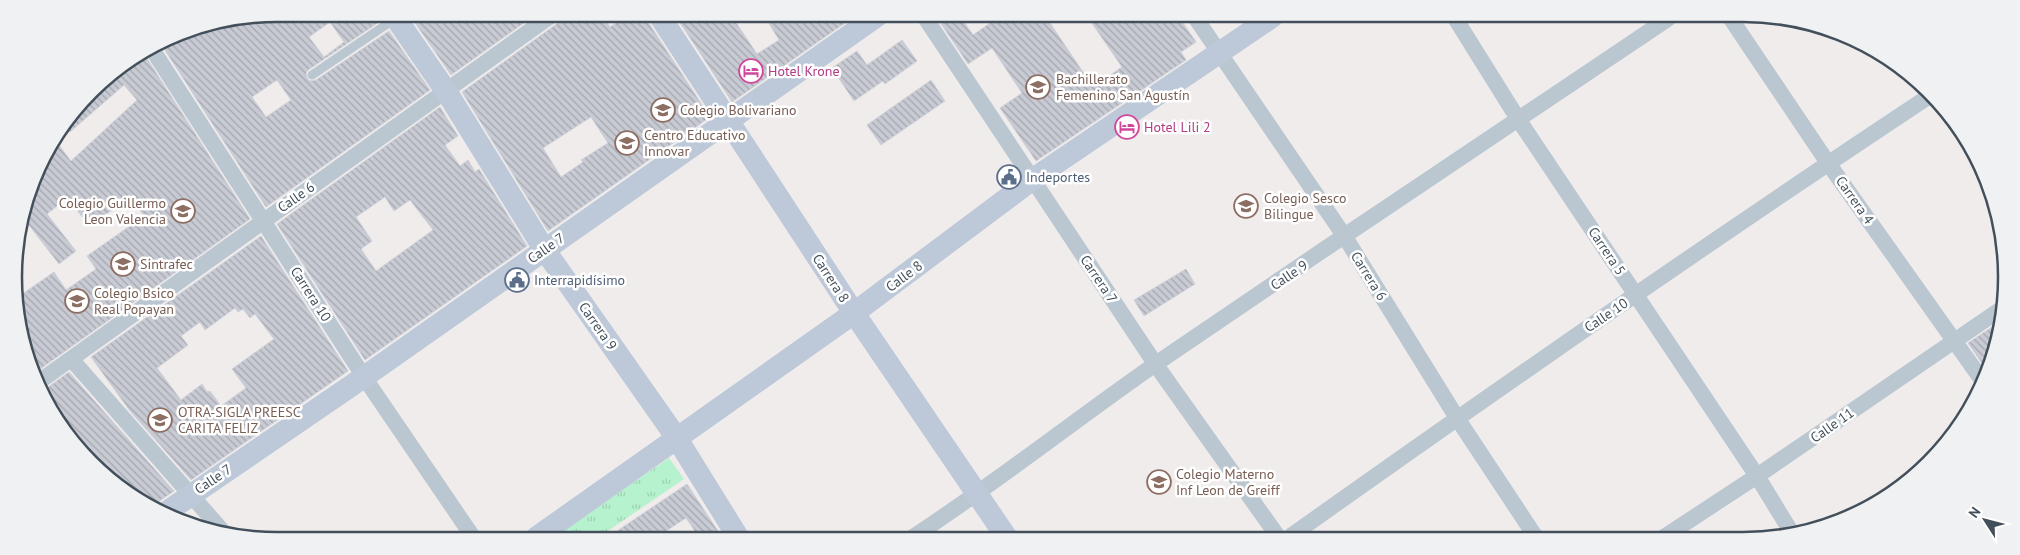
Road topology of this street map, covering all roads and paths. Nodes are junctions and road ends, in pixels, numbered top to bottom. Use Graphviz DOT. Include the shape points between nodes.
graph roads {
  1 [pos="387,22"];
  2 [pos="399,22"];
  3 [pos="542,22"];
  4 [pos="664,22"];
  5 [pos="868,22"];
  6 [pos="928,22"];
  7 [pos="1198,22"];
  8 [pos="1265,22"];
  9 [pos="1457,22"];
  10 [pos="1664,22"];
  11 [pos="1734,22"];
  12 [pos="1219,53"];
  13 [pos="155,54"];
  14 [pos="312,75"];
  15 [pos="446,91"];
  16 [pos="1925,99"];
  17 [pos="1518,119"];
  18 [pos="728,121"];
  19 [pos="1828,163"];
  20 [pos="1032,179"];
  21 [pos="263,220"];
  22 [pos="1345,237"];
  23 [pos="544,249"];
  24 [pos="1636,294"];
  25 [pos="854,313"];
  26 [pos="1995,313"];
  27 [pos="1954,341"];
  28 [pos="72,360"];
  29 [pos="1156,364"];
  30 [pos="1978,375"];
  31 [pos="364,377"];
  32 [pos="44,379"];
  33 [pos="1457,418"];
  34 [pos="676,437"];
  35 [pos="1758,476"];
  36 [pos="191,494"];
  37 [pos="978,494"];
  38 [pos="171,509"];
  39 [pos="218,526"];
  40 [pos="1789,528"];
  41 [pos="470,532"];
  42 [pos="544,532"];
  43 [pos="735,532"];
  44 [pos="923,532"];
  45 [pos="1003,532"];
  46 [pos="1275,532"];
  47 [pos="1296,532"];
  48 [pos="1532,532"];
  49 [pos="1671,532"];
  1 -- 14 [label="lane"];
  2 -- 15 [label="street, Carrera 9"];
  3 -- 15 [label="street, Calle 6"];
  4 -- 18 [label="street, Carrera 8"];
  5 -- 18 [label="street, Calle 7"];
  6 -- 20 [label="street, Carrera 7"];
  7 -- 12 [label="street, Carrera 6"];
  8 -- 12 [label="street, Calle 8"];
  9 -- 17 [label="street, Carrera 5"];
  10 -- 17 [label="street, Calle 9"];
  11 -- 19 [label="street, Carrera 4"];
  12 -- 20 [label="street, Calle 8"];
  12 -- 22 [label="street, Carrera 6"];
  13 -- 21 [label="street, Carrera 10"];
  15 -- 21 [label="street, Calle 6"];
  15 -- 23 [label="street, Carrera 9"];
  16 -- 19 [label="street, Calle 10"];
  17 -- 22 [label="street, Calle 9"];
  17 -- 24 [label="street, Carrera 5"];
  18 -- 23 [label="street, Calle 7"];
  18 -- 25 [label="street, Carrera 8"];
  19 -- 24 [label="street, Calle 10"];
  19 -- 27 [label="street, Carrera 4"];
  20 -- 25 [label="street, Calle 8"];
  20 -- 29 [label="street, Carrera 7"];
  21 -- 28 [label="street, Calle 6"];
  21 -- 31 [label="street, Carrera 10"];
  22 -- 29 [label="street, Calle 9"];
  22 -- 33 [label="street, Carrera 6"];
  23 -- 31 [label="street, Calle 7"];
  23 -- 34 [label="street, Carrera 9"];
  24 -- 33 [label="street, Calle 10"];
  24 -- 35 [label="street, Carrera 5"];
  25 -- 34 [label="street, Calle 8"];
  25 -- 37 [label="street, Carrera 8"];
  26 -- 27 [label="street, Calle 11"];
  27 -- 30 [label="street, Carrera 4"];
  27 -- 35 [label="street, Calle 11"];
  28 -- 32 [label="street, Calle 6"];
  28 -- 36 [label="street"];
  29 -- 37 [label="street, Calle 9"];
  29 -- 46 [label="street, Carrera 7"];
  31 -- 36 [label="street, Calle 7"];
  31 -- 41 [label="street, Carrera 10"];
  33 -- 47 [label="street, Calle 10"];
  33 -- 48 [label="street, Carrera 6"];
  34 -- 42 [label="street, Calle 8"];
  34 -- 43 [label="street, Carrera 9"];
  35 -- 40 [label="street, Carrera 5"];
  35 -- 49 [label="street, Calle 11"];
  36 -- 38 [label="street, Calle 7"];
  36 -- 39 [label="street"];
  37 -- 44 [label="street, Calle 9"];
  37 -- 45 [label="street, Carrera 8"];
}
